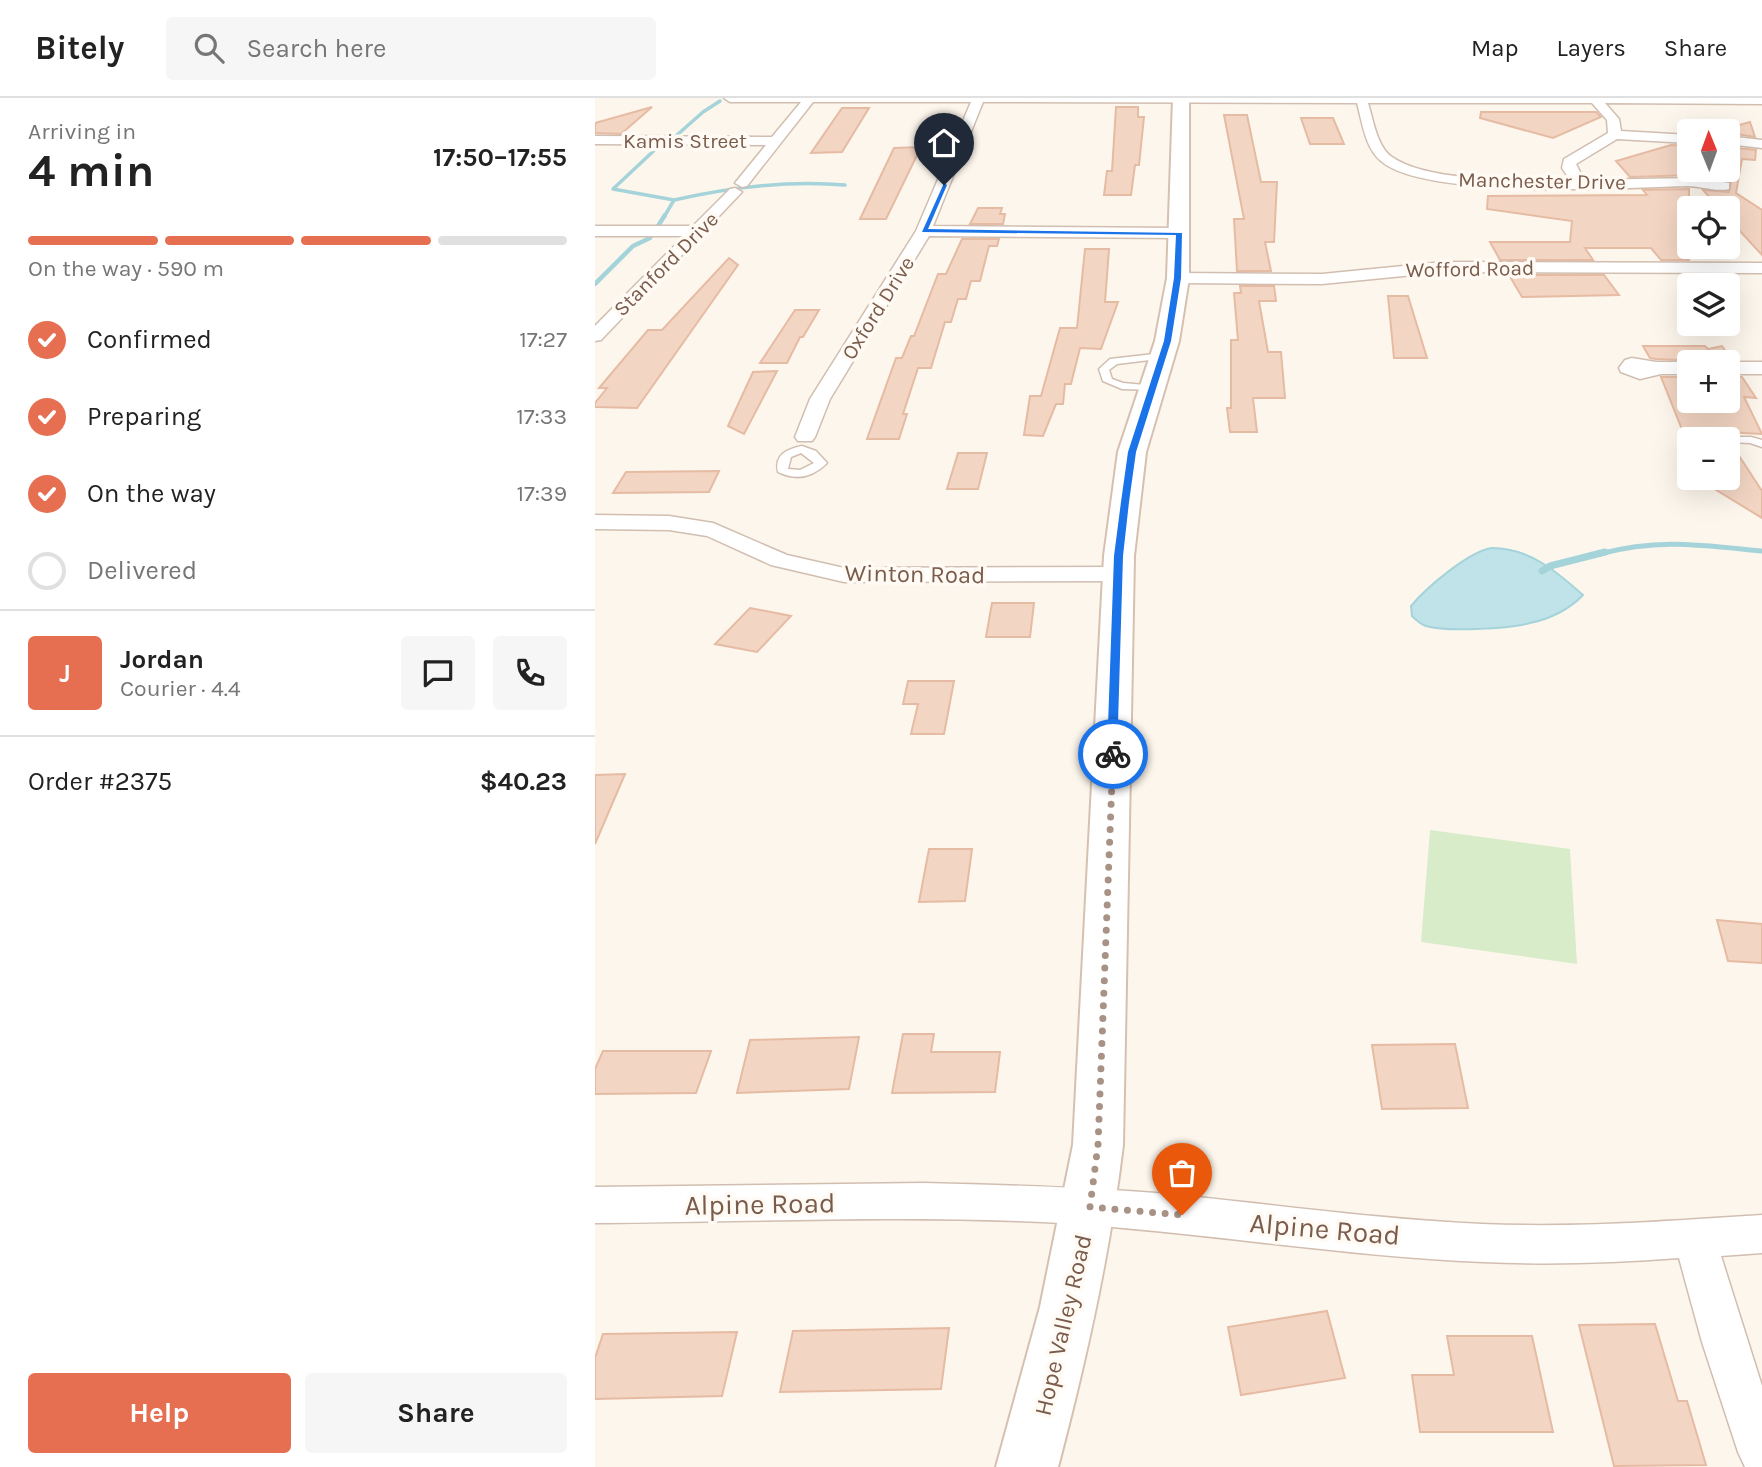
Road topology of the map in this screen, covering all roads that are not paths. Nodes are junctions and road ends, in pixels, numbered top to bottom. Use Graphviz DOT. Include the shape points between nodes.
graph roads {
  1 [pos="730,98"];
  2 [pos="810,99"];
  3 [pos="979,99"];
  4 [pos="1181,99"];
  5 [pos="1596,100"];
  6 [pos="1762,100"];
  7 [pos="1362,101"];
  8 [pos="1615,135"];
  9 [pos="1677,138"];
  10 [pos="595,141"];
  11 [pos="775,141"];
  12 [pos="1740,141"];
  13 [pos="1762,144"];
  14 [pos="1578,183"];
  15 [pos="1724,186"];
  16 [pos="595,231"];
  17 [pos="699,231"];
  18 [pos="924,231"];
  19 [pos="1179,233"];
  20 [pos="1762,268"];
  21 [pos="1178,278"];
  22 [pos="595,336"];
  23 [pos="1653,368"];
  24 [pos="1677,368"];
  25 [pos="1740,368"];
  26 [pos="1762,368"];
  27 [pos="1740,440"];
  28 [pos="804,443"];
  29 [pos="1762,444"];
  30 [pos="595,522"];
  31 [pos="1118,574"];
  32 [pos="595,1205"];
  33 [pos="1090,1207"];
  34 [pos="1762,1234"];
  35 [pos="1695,1239"];
  36 [pos="1762,1452"];
  37 [pos="1027,1467"];
  1 -- 2 [label="street"];
  2 -- 3 [label="street"];
  2 -- 11 [label="street, Stanford Drive"];
  3 -- 4 [label="street"];
  3 -- 18 [label="street, Oxford Drive"];
  4 -- 7 [label="street"];
  4 -- 19 [label="main road, Hope Valley Road"];
  5 -- 6 [label="street"];
  5 -- 7 [label="street"];
  5 -- 8 [label="street" via="1613,119"];
  7 -- 14 [label="street, Manchester Drive" via="1380,152 1409,170 1485,182"];
  8 -- 9 [label="street"];
  8 -- 14 [label="street" via="1569,162"];
  10 -- 11 [label="street, Kamis Street"];
  11 -- 17 [label="street, Stanford Drive"];
  12 -- 13 [label="street"];
  14 -- 15 [label="street, Manchester Drive"];
  16 -- 17 [label="street"];
  17 -- 22 [label="street, Stanford Drive"];
  18 -- 19 [label="street"];
  18 -- 28 [label="street, Oxford Drive" via="820,399"];
  19 -- 21 [label="main road, Hope Valley Road"];
  20 -- 21 [label="street, Wofford Road" via="1444,267 1322,279"];
  21 -- 31 [label="main road, Hope Valley Road" via="1158,372 1132,452"];
  23 -- 24 [label="street"];
  25 -- 26 [label="street"];
  27 -- 29 [label="lane"];
  30 -- 31 [label="street, Winton Road" via="699,527 793,564 844,575"];
  31 -- 33 [label="main road, Hope Valley Road" via="1102,1071"];
  32 -- 33 [label="street, Alpine Road" via="924,1201"];
  33 -- 35 [label="street, Alpine Road" via="1483,1243"];
  33 -- 37 [label="main road, Hope Valley Road" via="1060,1349"];
  34 -- 35 [label="street, Alpine Road"];
  35 -- 36 [label="street"];
}
